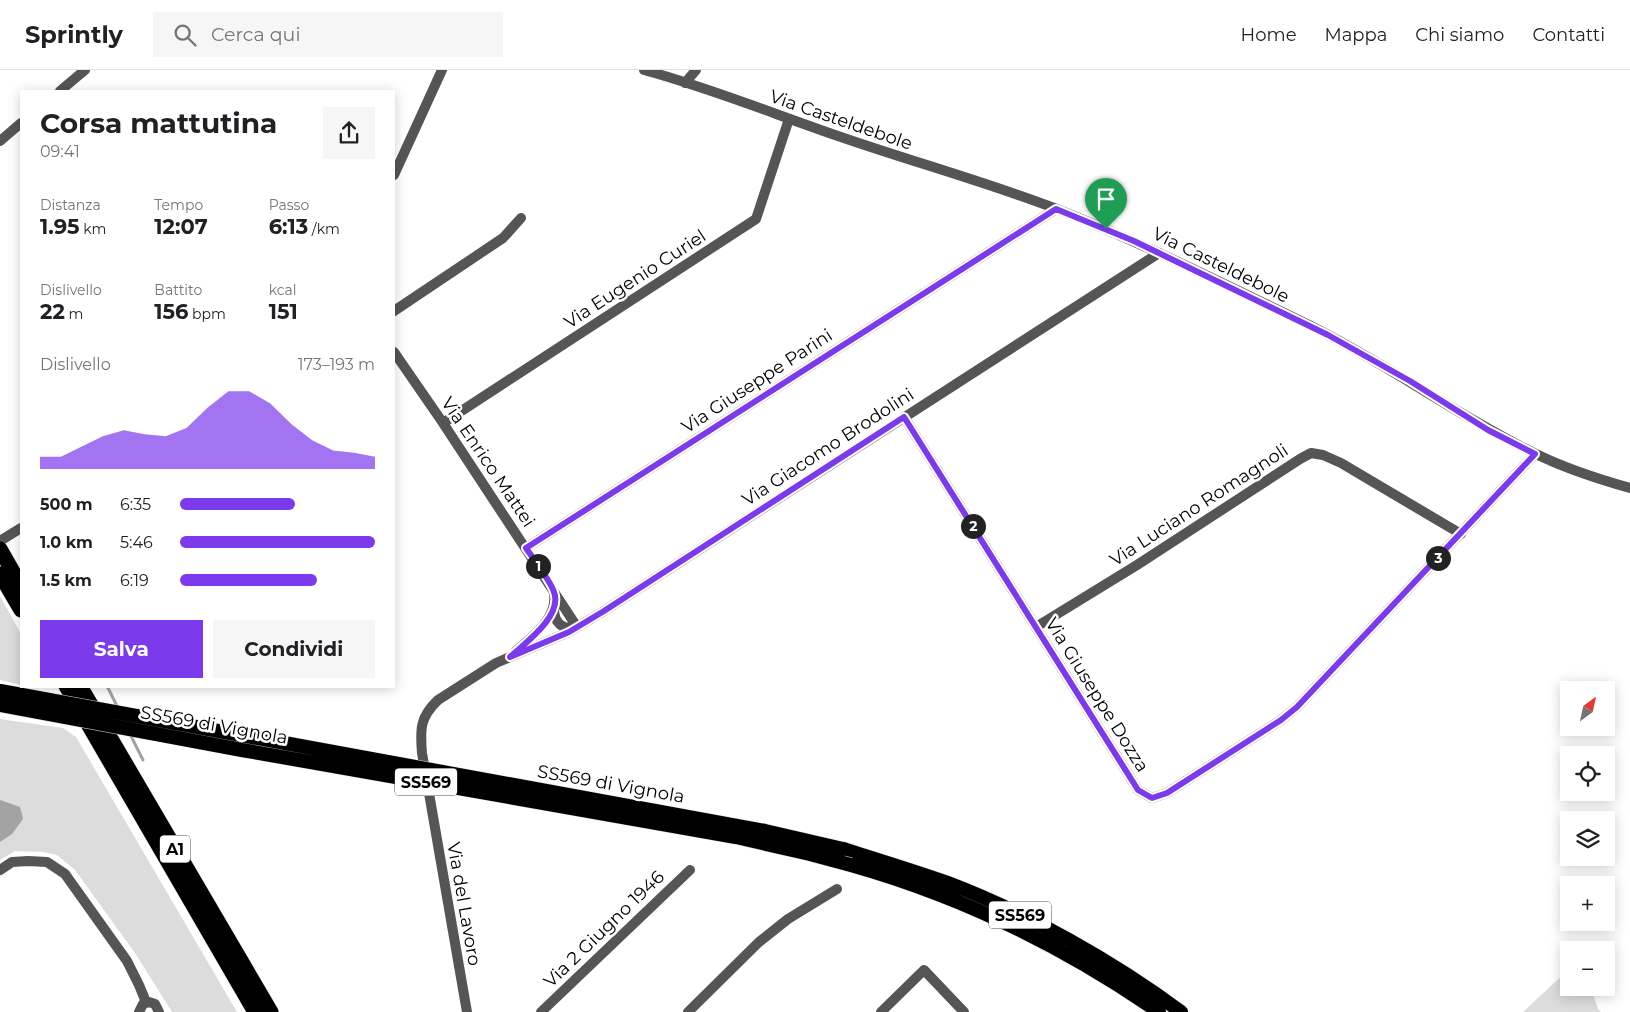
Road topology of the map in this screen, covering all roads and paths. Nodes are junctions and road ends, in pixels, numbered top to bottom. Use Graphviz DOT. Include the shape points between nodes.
graph roads {
  1 [pos="85,70"];
  2 [pos="644,70"];
  3 [pos="696,70"];
  4 [pos="441,71"];
  5 [pos="689,84"];
  6 [pos="61,90"];
  7 [pos="789,119"];
  8 [pos="20,124"];
  9 [pos="0,141"];
  10 [pos="395,173"];
  11 [pos="1056,209"];
  12 [pos="521,218"];
  13 [pos="1159,253"];
  14 [pos="395,310"];
  15 [pos="395,353"];
  16 [pos="904,417"];
  17 [pos="443,422"];
  18 [pos="1535,454"];
  19 [pos="1630,488"];
  20 [pos="20,529"];
  21 [pos="1461,534"];
  22 [pos="0,541"];
  23 [pos="526,548"];
  24 [pos="0,549"];
  25 [pos="0,574"];
  26 [pos="20,584"];
  27 [pos="554,592"];
  28 [pos="555,605"];
  29 [pos="20,608"];
  30 [pos="577,627"];
  31 [pos="1036,627"];
  32 [pos="510,657"];
  33 [pos="67,688"];
  34 [pos="81,688"];
  35 [pos="4,691"];
  36 [pos="0,704"];
  37 [pos="0,713"];
  38 [pos="138,730"];
  39 [pos="0,870"];
  40 [pos="690,870"];
  41 [pos="838,890"];
  42 [pos="146,1002"];
  43 [pos="139,1012"];
  44 [pos="159,1012"];
  45 [pos="255,1012"];
  46 [pos="271,1012"];
  47 [pos="467,1012"];
  48 [pos="541,1012"];
  49 [pos="688,1012"];
  50 [pos="881,1012"];
  51 [pos="964,1012"];
  52 [pos="1159,1012"];
  53 [pos="1181,1012"];
  1 -- 6 [label="street"];
  2 -- 5 [label="street, Via Casteldebole"];
  3 -- 5 [label="street"];
  4 -- 10 [label="street"];
  5 -- 7 [label="street, Via Casteldebole"];
  7 -- 11 [label="street, Via Casteldebole"];
  7 -- 17 [label="street, Via Eugenio Curiel" via="756,219"];
  8 -- 9 [label="street"];
  11 -- 13 [label="street, Via Casteldebole"];
  11 -- 23 [label="street, Via Giuseppe Parini"];
  12 -- 14 [label="street" via="503,238"];
  13 -- 16 [label="street, Via Giacomo Brodolini"];
  13 -- 18 [label="street, Via Casteldebole" via="1328,335 1488,430"];
  15 -- 17 [label="street, Via Enrico Mattei"];
  16 -- 30 [label="street, Via Giacomo Brodolini"];
  16 -- 31 [label="street, Via Giuseppe Dozza"];
  17 -- 23 [label="street, Via Enrico Mattei"];
  18 -- 19 [label="street, Via Casteldebole"];
  18 -- 21 [label="street, Via Giuseppe Dozza"];
  20 -- 22 [label="street"];
  21 -- 31 [label="street, Via Luciano Romagnoli" via="1341,463 1323,454 1311,453"];
  21 -- 31 [label="street, Via Giuseppe Dozza" via="1297,707 1167,793 1152,798 1138,790"];
  23 -- 27 [label="street, Via Enrico Mattei"];
  24 -- 26 [label="highway"];
  25 -- 29 [label="highway"];
  27 -- 28 [label="street, Via Enrico Mattei"];
  27 -- 30 [label="street, Via Enrico Mattei"];
  28 -- 30 [label="street, Via Enrico Mattei" via="555,619 561,626"];
  28 -- 32 [label="street" via="542,627"];
  30 -- 32 [label="street, Via Giacomo Brodolini"];
  32 -- 47 [label="street, Via del Lavoro" via="438,700 424,715 421,727 429,801"];
  33 -- 45 [label="highway, A1"];
  34 -- 46 [label="highway, A1"];
  35 -- 53 [label="highway, SS569 di Vignola / SS569, bridge" via="766,831 843,849 949,884 1020,915 1111,965"];
  36 -- 38 [label="highway, SS569 di Vignola / SS569, bridge"];
  37 -- 38 [label="highway, bridge"];
  38 -- 52 [label="highway, SS569 di Vignola / SS569, bridge" via="727,836 887,875 950,898 1014,927 1104,975"];
  39 -- 42 [label="street" via="12,862 47,862 65,874 127,961"];
  40 -- 48 [label="street, Via 2 Giugno 1946"];
  41 -- 49 [label="street" via="759,942"];
  42 -- 43 [label="street"];
  42 -- 44 [label="street" via="155,1004"];
  50 -- 51 [label="street" via="924,970"];
}
